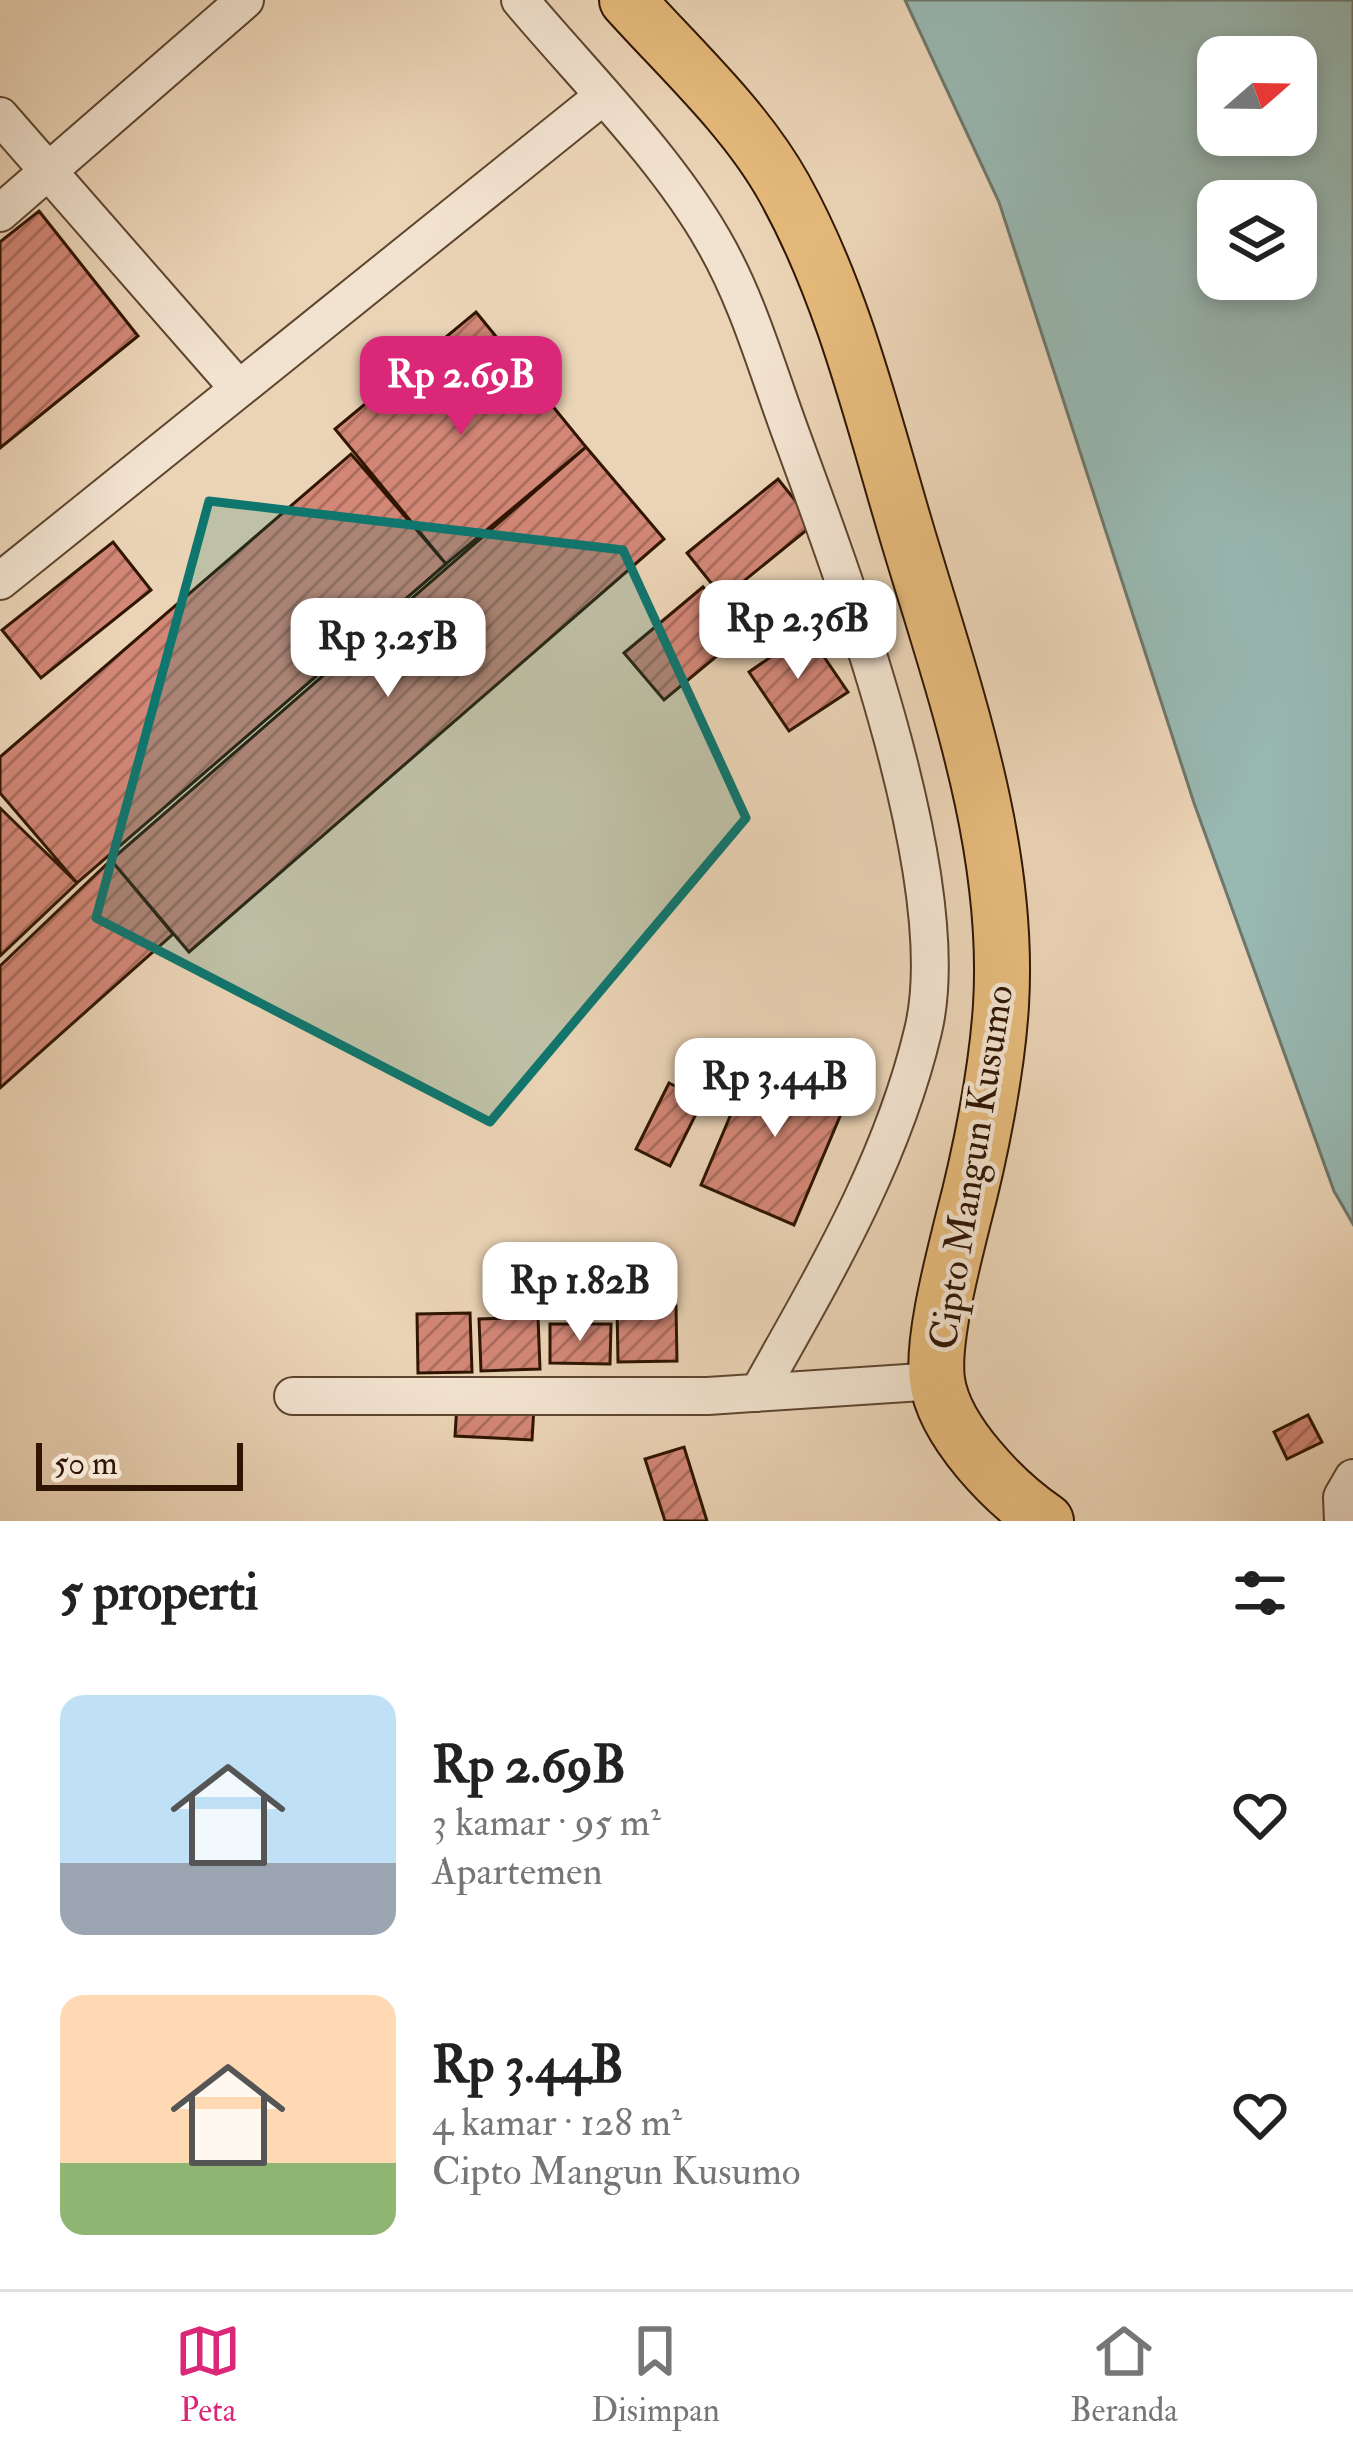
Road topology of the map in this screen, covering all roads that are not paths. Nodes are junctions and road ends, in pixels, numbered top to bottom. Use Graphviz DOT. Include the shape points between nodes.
graph roads {
  1 [pos="244,0"];
  2 [pos="520,0"];
  3 [pos="627,0"];
  4 [pos="602,97"];
  5 [pos="0,116"];
  6 [pos="50,173"];
  7 [pos="0,213"];
  8 [pos="238,389"];
  9 [pos="0,581"];
  10 [pos="937,1381"];
  11 [pos="758,1393"];
  12 [pos="293,1396"];
  13 [pos="1353,1478"];
  14 [pos="1046,1521"];
  15 [pos="1343,1521"];
  1 -- 6 [label="street"];
  2 -- 4 [label="street"];
  3 -- 10 [label="highway, Cipto Mangun Kusumo" via="765,157 816,252 869,406 995,854 1001,1010 950,1267"];
  4 -- 8 [label="street"];
  4 -- 11 [label="street" via="692,207 737,286 878,694 924,905 927,991 917,1050 863,1205"];
  5 -- 6 [label="street"];
  6 -- 7 [label="street"];
  6 -- 8 [label="street"];
  8 -- 9 [label="street"];
  10 -- 11 [label="street"];
  10 -- 14 [label="highway, Cipto Mangun Kusumo" via="966,1443"];
  11 -- 12 [label="street"];
  13 -- 15 [label="street" via="1342,1497"];
}
